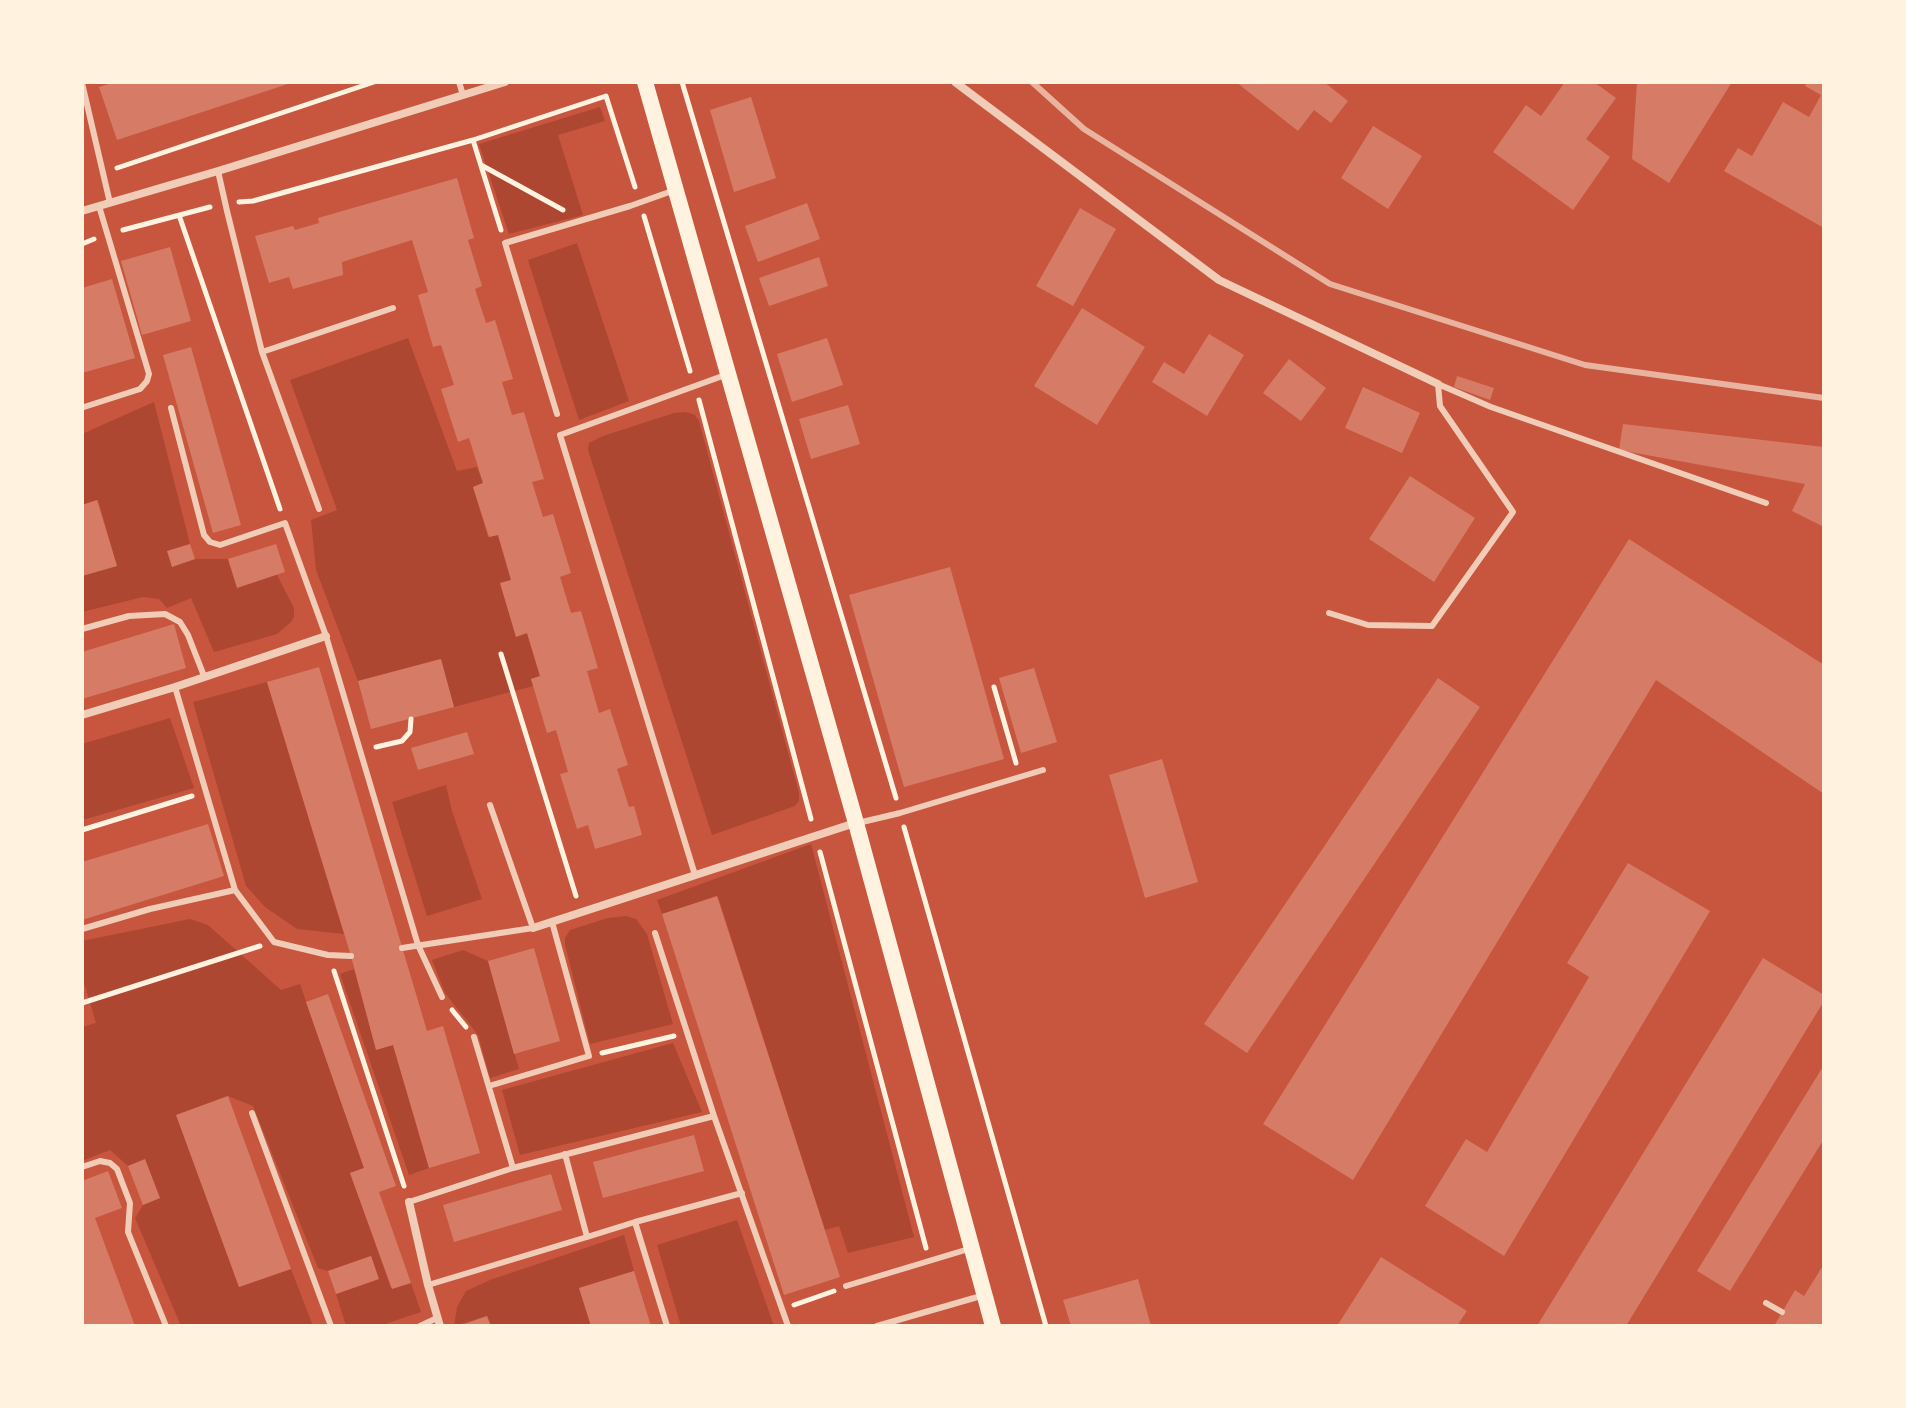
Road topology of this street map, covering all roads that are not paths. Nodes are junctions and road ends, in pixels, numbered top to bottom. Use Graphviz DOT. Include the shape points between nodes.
graph roads {
  1 [pos="459,82"];
  2 [pos="505,82"];
  3 [pos="645,82"];
  4 [pos="955,82"];
  5 [pos="82,83"];
  6 [pos="463,95"];
  7 [pos="218,171"];
  8 [pos="675,190"];
  9 [pos="110,203"];
  10 [pos="99,206"];
  11 [pos="82,211"];
  12 [pos="393,308"];
  13 [pos="262,352"];
  14 [pos="729,374"];
  15 [pos="1438,384"];
  16 [pos="84,407"];
  17 [pos="171,408"];
  18 [pos="557,414"];
  19 [pos="1766,503"];
  20 [pos="319,509"];
  21 [pos="1329,613"];
  22 [pos="82,629"];
  23 [pos="326,636"];
  24 [pos="204,676"];
  25 [pos="175,687"];
  26 [pos="82,715"];
  27 [pos="1043,770"];
  28 [pos="490,805"];
  29 [pos="856,823"];
  30 [pos="695,875"];
  31 [pos="235,890"];
  32 [pos="552,922"];
  33 [pos="533,928"];
  34 [pos="82,929"];
  35 [pos="655,933"];
  36 [pos="418,945"];
  37 [pos="402,948"];
  38 [pos="351,956"];
  39 [pos="442,997"];
  40 [pos="474,1037"];
  41 [pos="489,1086"];
  42 [pos="252,1113"];
  43 [pos="714,1116"];
  44 [pos="565,1154"];
  45 [pos="82,1167"];
  46 [pos="513,1168"];
  47 [pos="742,1193"];
  48 [pos="409,1202"];
  49 [pos="635,1222"];
  50 [pos="587,1237"];
  51 [pos="972,1248"];
  52 [pos="428,1285"];
  53 [pos="846,1286"];
  54 [pos="984,1295"];
  55 [pos="1766,1303"];
  56 [pos="1782,1312"];
  57 [pos="439,1322"];
  58 [pos="166,1326"];
  59 [pos="331,1326"];
  60 [pos="420,1326"];
  61 [pos="667,1326"];
  62 [pos="788,1326"];
  63 [pos="877,1326"];
  64 [pos="993,1326"];
  1 -- 6 [label="lane"];
  2 -- 6 [label="street"];
  3 -- 8 [label="main road"];
  4 -- 15 [label="street" via="1219,280"];
  5 -- 9 [label="lane"];
  6 -- 7 [label="street"];
  7 -- 9 [label="street"];
  7 -- 13 [label="lane"];
  8 -- 14 [label="main road"];
  8 -- 18 [label="lane" via="505,243"];
  9 -- 10 [label="street"];
  10 -- 11 [label="street"];
  10 -- 16 [label="lane" via="149,374 140,389"];
  12 -- 13 [label="lane"];
  13 -- 20 [label="lane"];
  14 -- 29 [label="main road"];
  14 -- 30 [label="lane" via="560,435"];
  15 -- 19 [label="lane"];
  15 -- 21 [label="lane" via="1440,406 1513,512 1432,626 1368,625"];
  17 -- 23 [label="lane" via="204,535 220,545 285,523"];
  22 -- 24 [label="lane" via="129,616 165,614 180,622"];
  23 -- 24 [label="street"];
  23 -- 36 [label="lane"];
  24 -- 25 [label="street"];
  25 -- 26 [label="street"];
  25 -- 31 [label="lane"];
  27 -- 29 [label="lane"];
  28 -- 33 [label="lane"];
  29 -- 30 [label="street"];
  29 -- 51 [label="main road"];
  30 -- 32 [label="street"];
  31 -- 34 [label="lane"];
  31 -- 38 [label="lane" via="274,942"];
  32 -- 33 [label="street"];
  32 -- 41 [label="lane" via="589,1056"];
  33 -- 36 [label="lane"];
  35 -- 43 [label="lane"];
  36 -- 37 [label="lane"];
  36 -- 39 [label="lane"];
  40 -- 41 [label="lane"];
  41 -- 46 [label="lane"];
  42 -- 59 [label="lane"];
  43 -- 44 [label="lane"];
  43 -- 47 [label="lane"];
  44 -- 46 [label="lane"];
  44 -- 50 [label="lane"];
  45 -- 58 [label="lane" via="100,1161 117,1169 130,1203 128,1232"];
  46 -- 48 [label="lane"];
  47 -- 49 [label="lane"];
  47 -- 62 [label="lane"];
  48 -- 52 [label="street"];
  49 -- 50 [label="lane"];
  49 -- 61 [label="lane"];
  50 -- 52 [label="lane"];
  51 -- 53 [label="lane"];
  51 -- 54 [label="main road"];
  52 -- 57 [label="street"];
  54 -- 63 [label="lane"];
  54 -- 64 [label="main road"];
  55 -- 56 [label="lane"];
  57 -- 60 [label="lane"];
}
